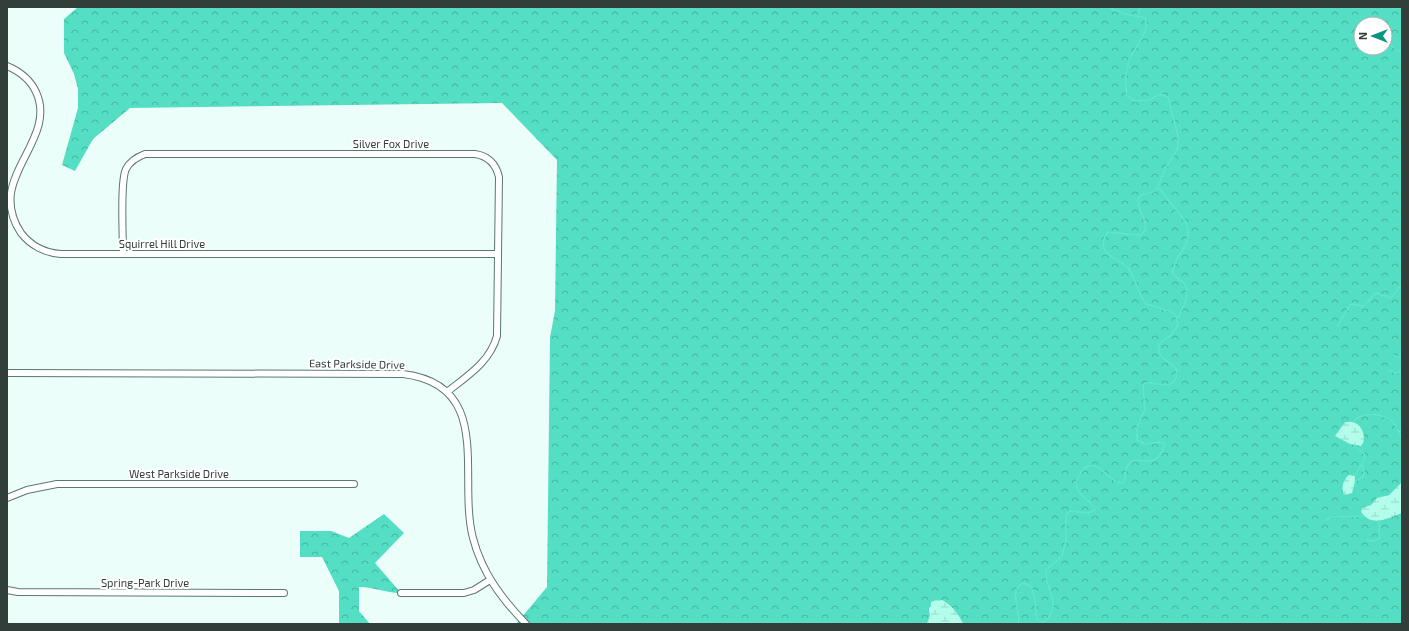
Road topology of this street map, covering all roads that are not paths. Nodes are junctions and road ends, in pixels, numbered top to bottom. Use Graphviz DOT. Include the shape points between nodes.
graph roads {
  1 [pos="7,66"];
  2 [pos="123,254"];
  3 [pos="498,254"];
  4 [pos="7,373"];
  5 [pos="447,392"];
  6 [pos="354,484"];
  7 [pos="7,498"];
  8 [pos="490,580"];
  9 [pos="7,590"];
  10 [pos="284,593"];
  11 [pos="401,593"];
  12 [pos="526,624"];
  1 -- 2 [label="street, Squirrel Hill Drive" via="31,83 40,108 38,127 11,193 12,212 17,227 33,245 52,253"];
  2 -- 3 [label="street, Squirrel Hill Drive"];
  2 -- 3 [label="street, Silver Fox Drive" via="125,172 135,158 150,154 478,154 494,164 499,176"];
  3 -- 5 [label="street, Silver Fox Drive" via="498,329 495,344 490,354"];
  4 -- 5 [label="street, East Parkside Drive" via="403,374 428,379"];
  5 -- 8 [label="street, East Parkside Drive" via="459,408 466,426 469,522 477,551"];
  6 -- 7 [label="street, West Parkside Drive" via="57,484 27,490"];
  8 -- 11 [label="street" via="464,593"];
  8 -- 12 [label="street, East Parkside Drive"];
  9 -- 10 [label="street, Spring-Park Drive"];
}
